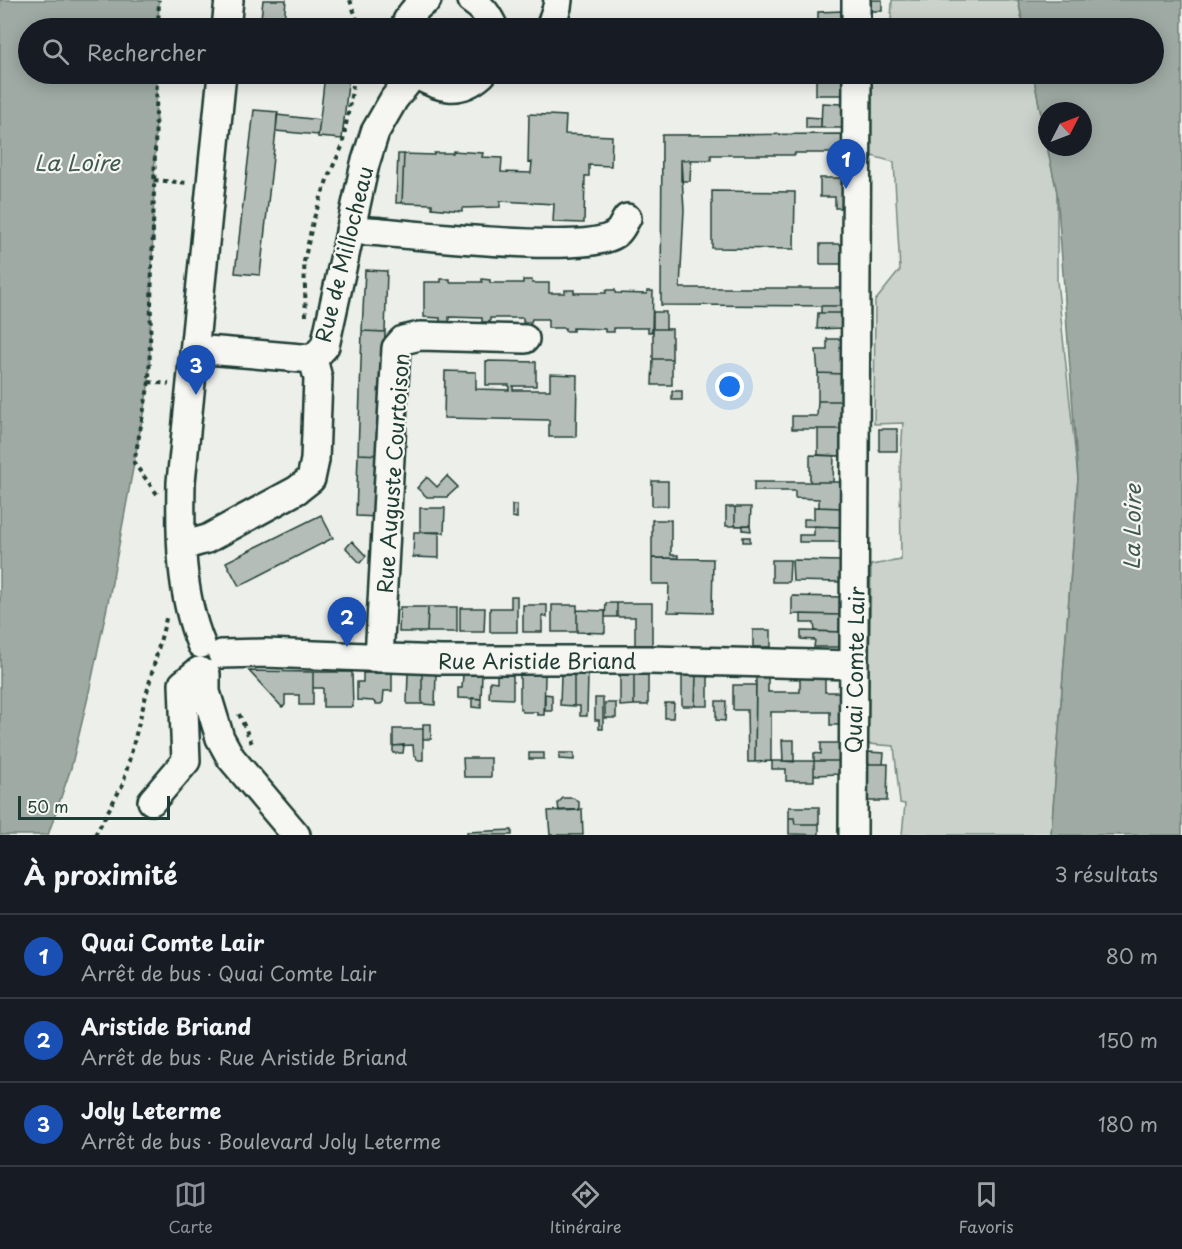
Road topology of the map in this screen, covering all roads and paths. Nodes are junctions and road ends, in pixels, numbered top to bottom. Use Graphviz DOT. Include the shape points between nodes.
graph roads {
  1 [pos="159,0"];
  2 [pos="229,0"];
  3 [pos="350,0"];
  4 [pos="427,0"];
  5 [pos="471,0"];
  6 [pos="558,0"];
  7 [pos="856,0"];
  8 [pos="159,18"];
  9 [pos="227,18"];
  10 [pos="356,18"];
  11 [pos="408,18"];
  12 [pos="489,18"];
  13 [pos="553,18"];
  14 [pos="856,18"];
  15 [pos="157,84"];
  16 [pos="221,84"];
  17 [pos="353,84"];
  18 [pos="407,84"];
  19 [pos="432,84"];
  20 [pos="466,84"];
  21 [pos="857,84"];
  22 [pos="154,180"];
  23 [pos="212,186"];
  24 [pos="627,218"];
  25 [pos="350,231"];
  26 [pos="306,320"];
  27 [pos="525,339"];
  28 [pos="195,349"];
  29 [pos="313,359"];
  30 [pos="181,536"];
  31 [pos="168,610"];
  32 [pos="379,658"];
  33 [pos="207,661"];
  34 [pos="853,665"];
  35 [pos="236,708"];
  36 [pos="256,751"];
  37 [pos="152,801"];
  38 [pos="95,835"];
  39 [pos="296,835"];
  40 [pos="853,835"];
  1 -- 8 [label="path"];
  2 -- 9 [label="street"];
  3 -- 10 [label="path"];
  4 -- 11 [label="street"];
  5 -- 12 [label="street"];
  6 -- 13 [label="street"];
  7 -- 14 [label="street"];
  15 -- 22 [label="path"];
  16 -- 23 [label="street"];
  17 -- 26 [label="path" via="342,147 313,221 304,262"];
  18 -- 25 [label="street, Rue de Millocheau" via="375,132"];
  19 -- 20 [label="street, Rue de Millocheau" via="451,88"];
  21 -- 34 [label="street, Quai Comte Lair"];
  22 -- 23 [label="path"];
  22 -- 30 [label="path" via="149,382 134,463"];
  23 -- 28 [label="street"];
  24 -- 25 [label="street" via="616,234 592,242 514,243"];
  25 -- 29 [label="street, Rue de Millocheau" via="325,346"];
  27 -- 32 [label="street, Rue Auguste Courtoison" via="420,336 403,340 396,348"];
  28 -- 29 [label="street"];
  28 -- 30 [label="street" via="182,482"];
  29 -- 30 [label="street, Rue de Millocheau" via="318,378 311,479 207,539"];
  30 -- 33 [label="street" via="188,606"];
  31 -- 38 [label="path" via="123,784"];
  32 -- 33 [label="street, Rue Aristide Briand" via="265,653"];
  32 -- 34 [label="street, Rue Aristide Briand"];
  33 -- 37 [label="street" via="183,684 186,761"];
  33 -- 39 [label="street" via="206,692 220,738 231,758"];
  34 -- 40 [label="street, Quai Comte Lair"];
  35 -- 36 [label="path"];
}
